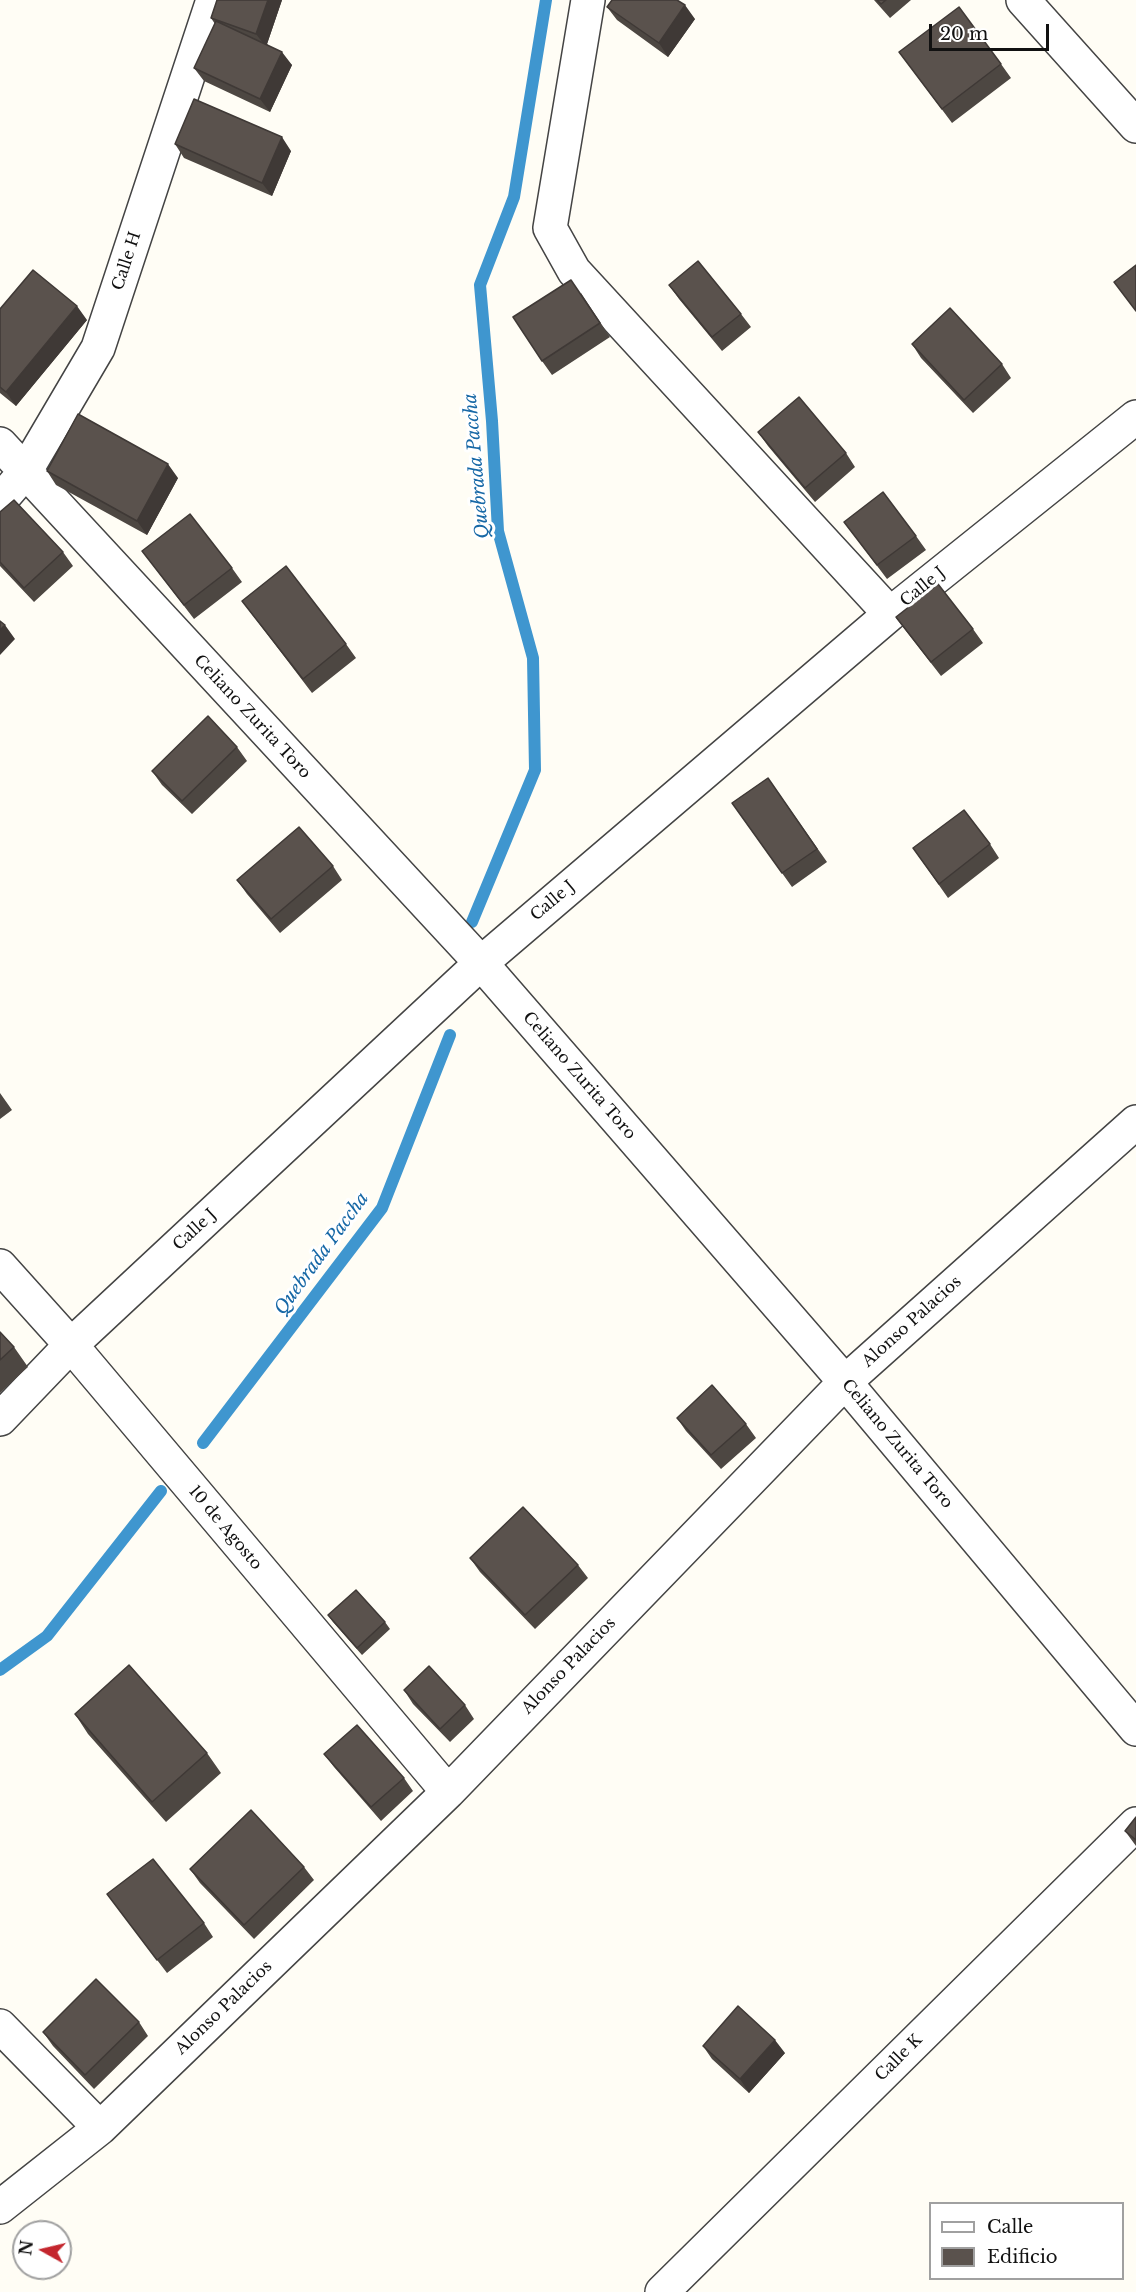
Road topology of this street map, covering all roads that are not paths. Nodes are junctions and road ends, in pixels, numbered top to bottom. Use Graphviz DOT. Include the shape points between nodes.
graph roads {
  1 [pos="213,0"];
  2 [pos="588,0"];
  3 [pos="1044,24"];
  4 [pos="1128,118"];
  5 [pos="1136,417"];
  6 [pos="0,444"];
  7 [pos="25,472"];
  8 [pos="0,501"];
  9 [pos="890,614"];
  10 [pos="481,963"];
  11 [pos="1136,1122"];
  12 [pos="0,1266"];
  13 [pos="71,1345"];
  14 [pos="845,1382"];
  15 [pos="0,1419"];
  16 [pos="1136,1729"];
  17 [pos="448,1792"];
  18 [pos="1136,1824"];
  19 [pos="0,2026"];
  20 [pos="100,2128"];
  21 [pos="0,2207"];
  22 [pos="662,2292"];
  1 -- 7 [label="street, Calle H" via="98,348"];
  2 -- 9 [label="street" via="550,228 574,271"];
  3 -- 4 [label="street"];
  5 -- 9 [label="street, Calle J"];
  6 -- 7 [label="street, Celiano Zurita Toro"];
  7 -- 8 [label="street, Calle H"];
  7 -- 10 [label="street, Celiano Zurita Toro"];
  9 -- 10 [label="street, Calle J"];
  10 -- 13 [label="street, Calle J"];
  10 -- 14 [label="street, Celiano Zurita Toro"];
  11 -- 14 [label="street, Alonso Palacios"];
  12 -- 13 [label="street, 10 de Agosto"];
  13 -- 15 [label="street, Calle J"];
  13 -- 17 [label="street, 10 de Agosto"];
  14 -- 16 [label="street, Celiano Zurita Toro"];
  14 -- 17 [label="street, Alonso Palacios"];
  17 -- 20 [label="street, Alonso Palacios"];
  18 -- 22 [label="street, Calle K"];
  19 -- 20 [label="street"];
  20 -- 21 [label="street, Alonso Palacios"];
}
